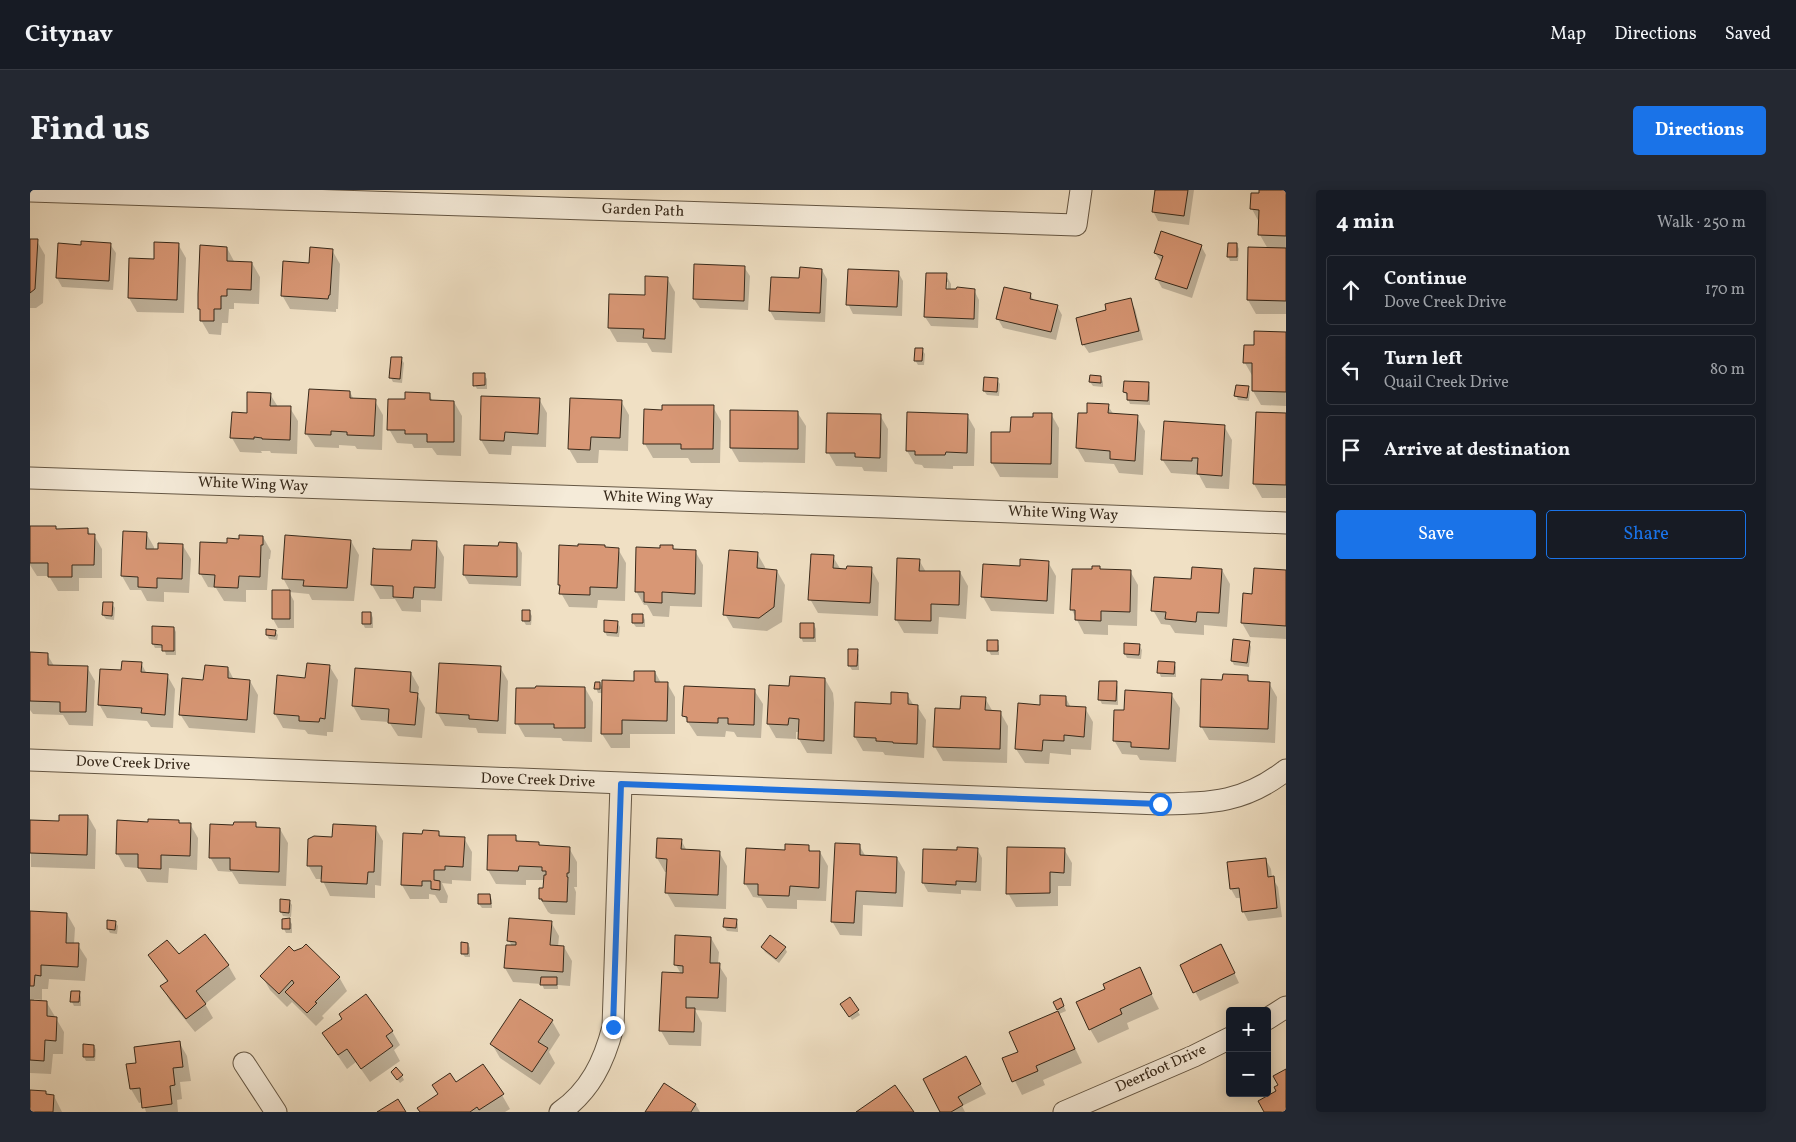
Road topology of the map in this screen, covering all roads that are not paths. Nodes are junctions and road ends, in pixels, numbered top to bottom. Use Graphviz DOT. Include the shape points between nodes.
graph roads {
  1 [pos="1081,190"];
  2 [pos="30,191"];
  3 [pos="30,478"];
  4 [pos="1286,523"];
  5 [pos="30,760"];
  6 [pos="1284,776"];
  7 [pos="621,784"];
  8 [pos="1286,1006"];
  9 [pos="1271,1016"];
  10 [pos="1226,1040"];
  11 [pos="244,1063"];
  12 [pos="1102,1104"];
  13 [pos="276,1112"];
  14 [pos="560,1112"];
  15 [pos="1064,1112"];
  1 -- 2 [label="street, Garden Path" via="1076,225"];
  3 -- 4 [label="street, White Wing Way"];
  5 -- 7 [label="street, Dove Creek Drive"];
  6 -- 7 [label="street, Dove Creek Drive" via="1235,798 1160,804"];
  7 -- 14 [label="street" via="613,1027 607,1052 596,1075 584,1091"];
  8 -- 9 [label="street"];
  10 -- 12 [label="street, Deerfoot Drive"];
  11 -- 13 [label="street"];
  12 -- 15 [label="street, Deerfoot Drive"];
}
